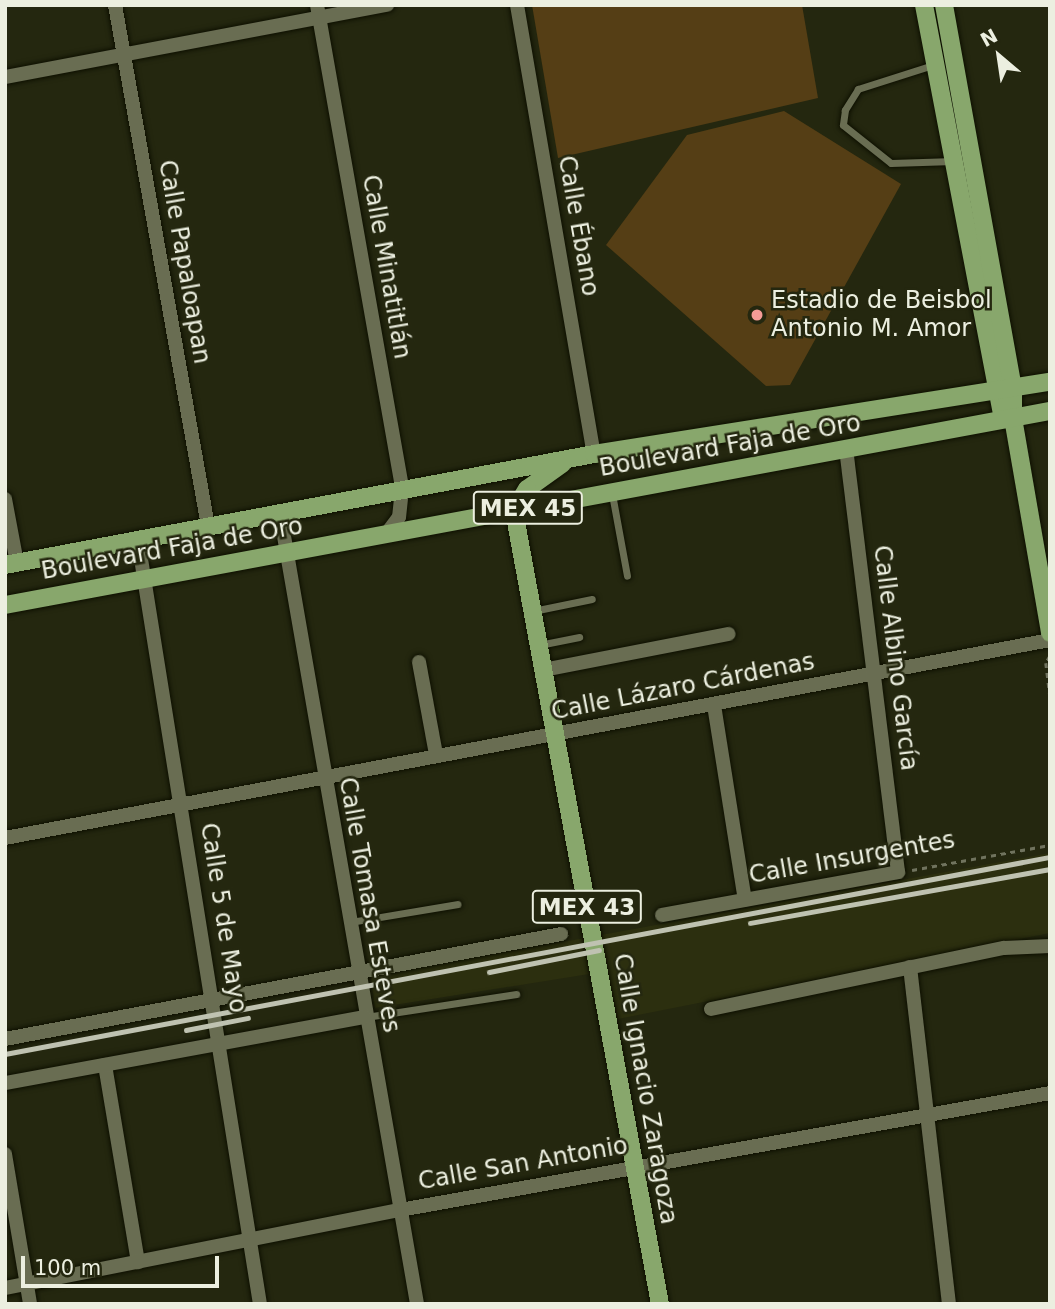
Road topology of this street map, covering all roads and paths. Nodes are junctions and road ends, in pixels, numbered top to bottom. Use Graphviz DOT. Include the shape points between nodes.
graph roads {
  1 [pos="115,5"];
  2 [pos="387,5"];
  3 [pos="517,5"];
  4 [pos="925,5"];
  5 [pos="944,5"];
  6 [pos="318,12"];
  7 [pos="124,54"];
  8 [pos="936,65"];
  9 [pos="5,77"];
  10 [pos="958,133"];
  11 [pos="954,160"];
  12 [pos="1050,382"];
  13 [pos="1006,390"];
  14 [pos="1050,411"];
  15 [pos="1008,419"];
  16 [pos="846,450"];
  17 [pos="594,454"];
  18 [pos="402,489"];
  19 [pos="611,493"];
  20 [pos="5,499"];
  21 [pos="514,511"];
  22 [pos="280,513"];
  23 [pos="208,526"];
  24 [pos="387,533"];
  25 [pos="138,540"];
  26 [pos="286,553"];
  27 [pos="11,564"];
  28 [pos="627,576"];
  29 [pos="144,579"];
  30 [pos="592,599"];
  31 [pos="5,605"];
  32 [pos="532,611"];
  33 [pos="1050,633"];
  34 [pos="729,634"];
  35 [pos="579,637"];
  36 [pos="1050,639"];
  37 [pos="538,646"];
  38 [pos="1050,656"];
  39 [pos="419,663"];
  40 [pos="543,670"];
  41 [pos="874,674"];
  42 [pos="1050,694"];
  43 [pos="714,705"];
  44 [pos="555,734"];
  45 [pos="436,755"];
  46 [pos="324,776"];
  47 [pos="181,803"];
  48 [pos="5,838"];
  49 [pos="1050,845"];
  50 [pos="898,872"];
  51 [pos="745,900"];
  52 [pos="457,904"];
  53 [pos="662,915"];
  54 [pos="349,923"];
  55 [pos="561,934"];
  56 [pos="1050,946"];
  57 [pos="910,967"];
  58 [pos="358,974"];
  59 [pos="516,994"];
  60 [pos="213,1001"];
  61 [pos="711,1009"];
  62 [pos="365,1017"];
  63 [pos="5,1039"];
  64 [pos="220,1044"];
  65 [pos="105,1065"];
  66 [pos="5,1083"];
  67 [pos="1050,1093"];
  68 [pos="928,1115"];
  69 [pos="5,1154"];
  70 [pos="634,1167"];
  71 [pos="8,1187"];
  72 [pos="400,1210"];
  73 [pos="250,1239"];
  74 [pos="138,1262"];
  75 [pos="26,1284"];
  76 [pos="5,1288"];
  77 [pos="30,1304"];
  78 [pos="260,1304"];
  79 [pos="417,1304"];
  80 [pos="660,1304"];
  81 [pos="949,1304"];
  1 -- 7 [label="street, Calle Papaloapan"];
  2 -- 6 [label="street"];
  3 -- 17 [label="street, Calle Ébano"];
  4 -- 8 [label="main road"];
  5 -- 10 [label="main road"];
  6 -- 7 [label="street"];
  6 -- 18 [label="street, Calle Minatitlán"];
  7 -- 9 [label="street"];
  7 -- 23 [label="street, Calle Papaloapan"];
  8 -- 10 [label="main road"];
  8 -- 11 [label="lane" via="858,89 845,110 843,125 870,151 891,163"];
  10 -- 11 [label="main road"];
  10 -- 13 [label="main road"];
  11 -- 13 [label="main road"];
  12 -- 13 [label="main road, Boulevard Faja de Oro / MEX 45"];
  13 -- 15 [label="main road"];
  13 -- 17 [label="main road, Boulevard Faja de Oro / MEX 45"];
  14 -- 15 [label="main road, Boulevard Faja de Oro / MEX 45"];
  15 -- 16 [label="main road, Boulevard Faja de Oro / MEX 45"];
  15 -- 33 [label="main road"];
  16 -- 19 [label="main road, Boulevard Faja de Oro / MEX 45"];
  16 -- 41 [label="street, Calle Albino García"];
  17 -- 18 [label="main road, Boulevard Faja de Oro / MEX 45"];
  17 -- 21 [label="main road" via="546,471"];
  18 -- 22 [label="main road, Boulevard Faja de Oro / MEX 45"];
  18 -- 24 [label="street, Calle Minatitlán" via="399,517"];
  19 -- 21 [label="main road, Boulevard Faja de Oro / MEX 45"];
  19 -- 28 [label="lane"];
  20 -- 27 [label="street"];
  21 -- 24 [label="main road, Boulevard Faja de Oro / MEX 45"];
  21 -- 32 [label="main road, Calle Ignacio Zaragoza / MEX 43"];
  22 -- 23 [label="main road, Boulevard Faja de Oro / MEX 45"];
  22 -- 26 [label="street, Calle Tomasa Esteves"];
  23 -- 25 [label="main road, Boulevard Faja de Oro / MEX 45"];
  24 -- 26 [label="main road, Boulevard Faja de Oro / MEX 45"];
  25 -- 27 [label="main road, Boulevard Faja de Oro / MEX 45"];
  25 -- 29 [label="street, Calle 5 de Mayo"];
  26 -- 29 [label="main road, Boulevard Faja de Oro / MEX 45"];
  26 -- 46 [label="street, Calle Tomasa Esteves"];
  29 -- 31 [label="main road, Boulevard Faja de Oro / MEX 45"];
  29 -- 47 [label="street, Calle 5 de Mayo"];
  30 -- 32 [label="lane"];
  32 -- 37 [label="main road, Calle Ignacio Zaragoza / MEX 43"];
  34 -- 40 [label="street"];
  35 -- 37 [label="lane"];
  36 -- 41 [label="street, Calle Lázaro Cárdenas"];
  37 -- 40 [label="main road, Calle Ignacio Zaragoza / MEX 43"];
  38 -- 42 [label="path" via="1045,663"];
  39 -- 45 [label="street"];
  40 -- 44 [label="main road, Calle Ignacio Zaragoza / MEX 43"];
  41 -- 43 [label="street, Calle Lázaro Cárdenas"];
  41 -- 50 [label="street, Calle Albino García"];
  43 -- 44 [label="street, Calle Lázaro Cárdenas"];
  43 -- 51 [label="street"];
  44 -- 45 [label="street, Calle Lázaro Cárdenas"];
  44 -- 70 [label="main road, Calle Ignacio Zaragoza / MEX 43"];
  45 -- 46 [label="street, Calle Lázaro Cárdenas"];
  46 -- 47 [label="street, Calle Lázaro Cárdenas"];
  46 -- 54 [label="street, Calle Tomasa Esteves"];
  47 -- 48 [label="street, Calle Lázaro Cárdenas"];
  47 -- 60 [label="street, Calle 5 de Mayo"];
  49 -- 50 [label="path, Calle Insurgentes"];
  50 -- 51 [label="street, Calle Insurgentes"];
  51 -- 53 [label="street, Calle Insurgentes"];
  52 -- 54 [label="lane"];
  54 -- 58 [label="street, Calle Tomasa Esteves"];
  55 -- 58 [label="street"];
  56 -- 57 [label="street" via="1004,948"];
  57 -- 61 [label="street"];
  57 -- 68 [label="street"];
  58 -- 60 [label="street"];
  58 -- 62 [label="street, Calle Tomasa Esteves"];
  59 -- 62 [label="lane"];
  60 -- 63 [label="street"];
  60 -- 64 [label="street, Calle 5 de Mayo"];
  62 -- 64 [label="street"];
  62 -- 72 [label="street, Calle Tomasa Esteves"];
  64 -- 65 [label="street"];
  64 -- 73 [label="street, Calle 5 de Mayo"];
  65 -- 66 [label="street"];
  65 -- 74 [label="street"];
  67 -- 68 [label="street, Calle San Antonio"];
  68 -- 70 [label="street, Calle San Antonio"];
  68 -- 81 [label="street"];
  69 -- 71 [label="street"];
  70 -- 72 [label="street, Calle San Antonio"];
  70 -- 80 [label="main road, Calle Ignacio Zaragoza / MEX 43"];
  71 -- 75 [label="street"];
  72 -- 73 [label="street, Calle San Antonio"];
  72 -- 79 [label="street, Calle Tomasa Esteves"];
  73 -- 74 [label="street, Calle San Antonio"];
  73 -- 78 [label="street, Calle 5 de Mayo"];
  74 -- 75 [label="street, Calle San Antonio"];
  75 -- 76 [label="street, Calle San Antonio"];
  75 -- 77 [label="street"];
}
